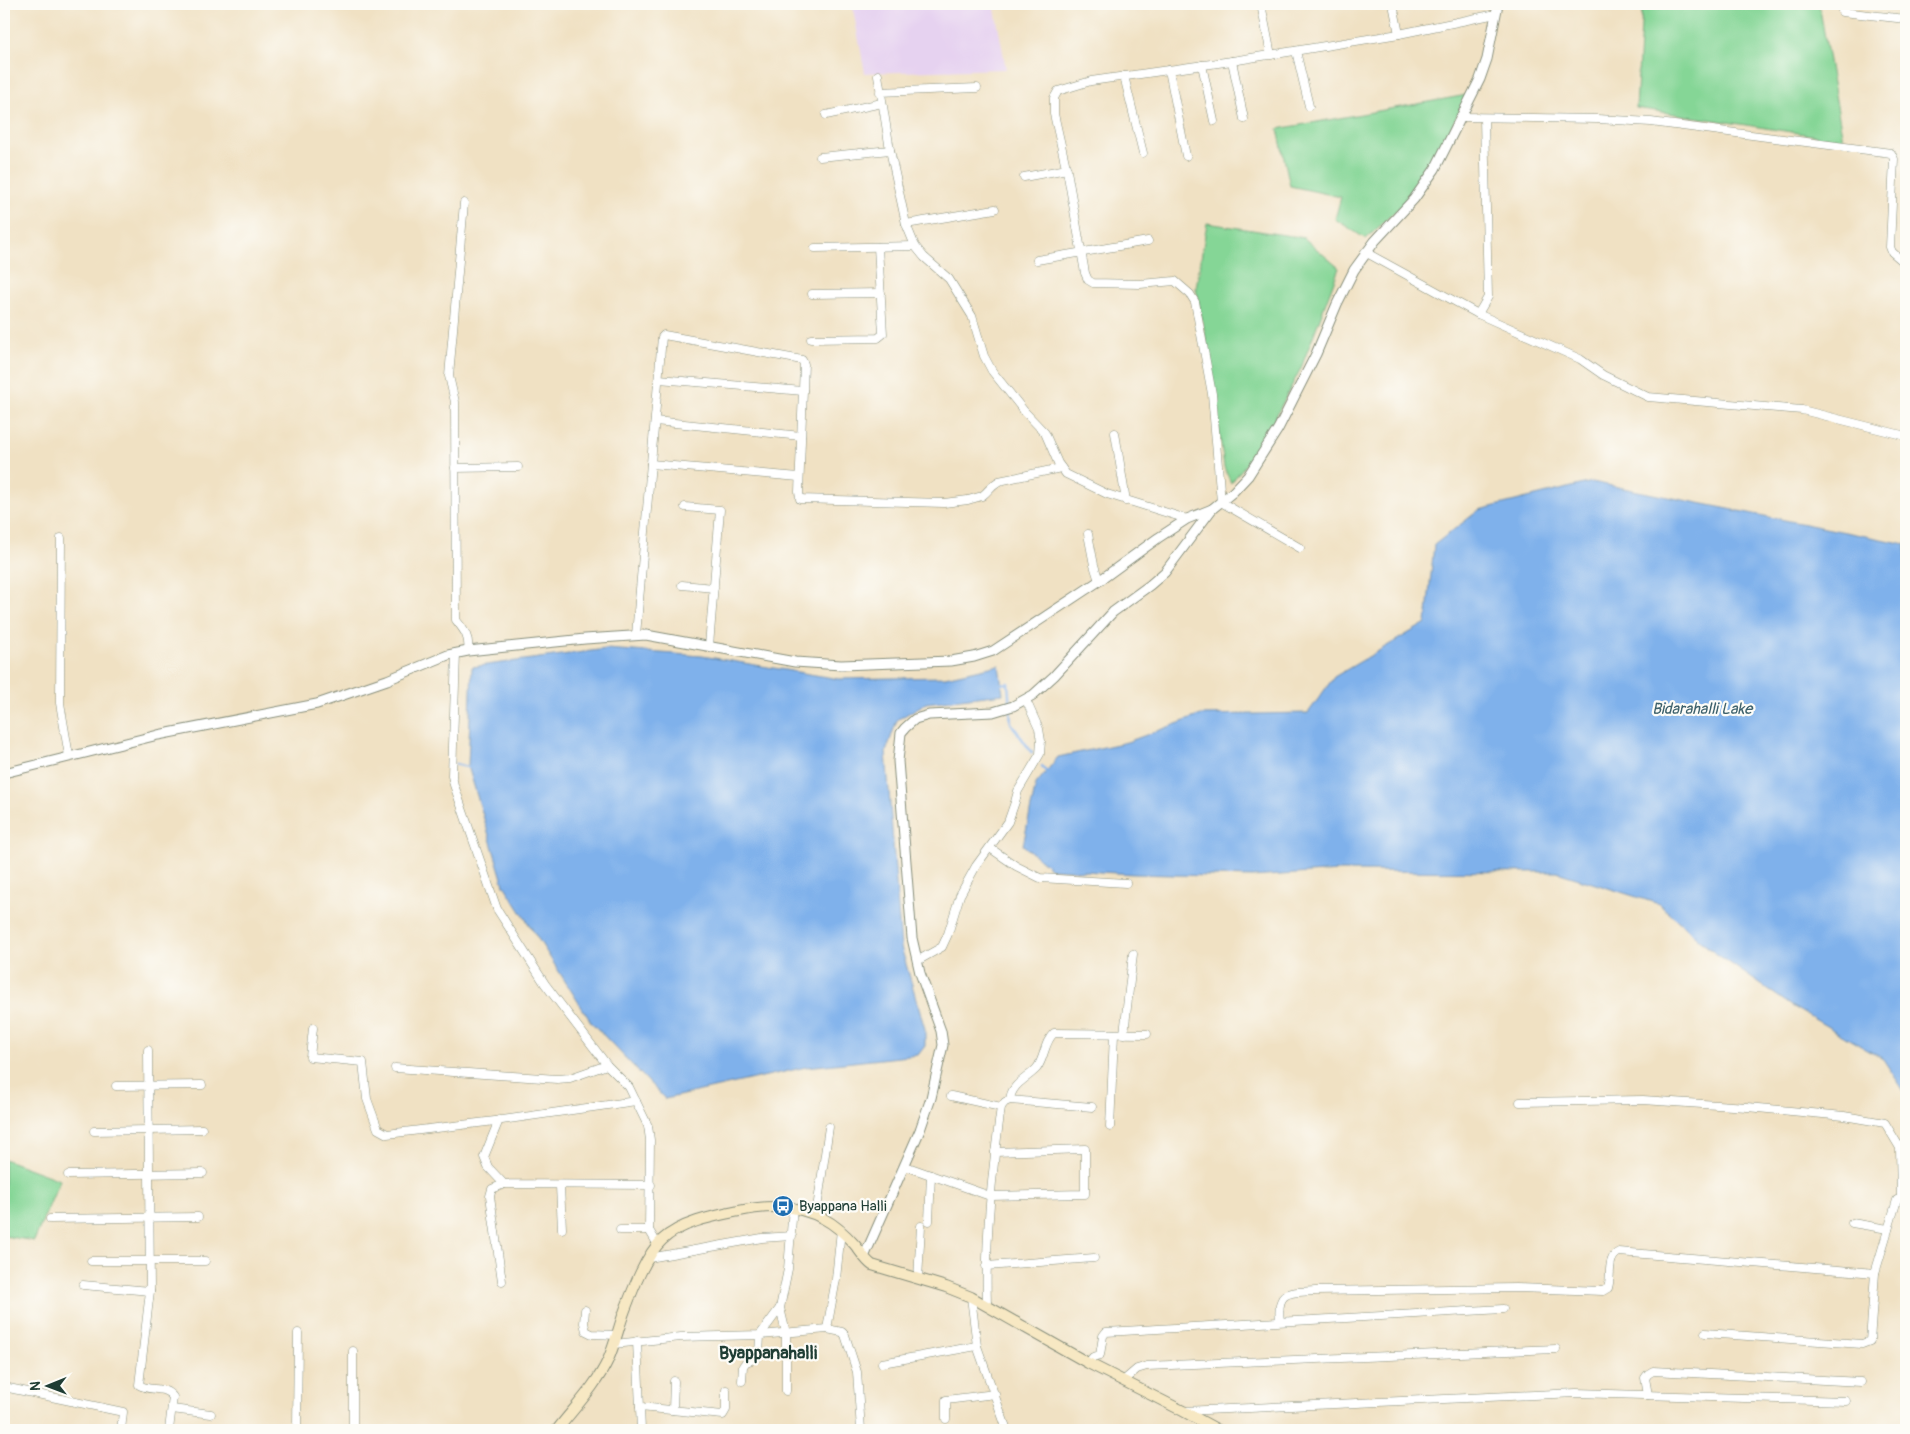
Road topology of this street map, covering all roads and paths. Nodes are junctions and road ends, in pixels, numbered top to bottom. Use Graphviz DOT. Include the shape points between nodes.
graph roads {
  1 [pos="1261,4"];
  2 [pos="1393,4"];
  3 [pos="1498,4"];
  4 [pos="1842,12"];
  5 [pos="1496,14"];
  6 [pos="1906,19"];
  7 [pos="1400,34"];
  8 [pos="1296,51"];
  9 [pos="1271,55"];
  10 [pos="1232,61"];
  11 [pos="1202,65"];
  12 [pos="1169,70"];
  13 [pos="878,75"];
  14 [pos="1124,76"];
  15 [pos="976,88"];
  16 [pos="880,92"];
  17 [pos="882,103"];
  18 [pos="1308,106"];
  19 [pos="826,115"];
  20 [pos="1462,117"];
  21 [pos="1484,118"];
  22 [pos="1244,119"];
  23 [pos="1214,121"];
  24 [pos="890,150"];
  25 [pos="1143,153"];
  26 [pos="1186,156"];
  27 [pos="820,157"];
  28 [pos="1067,169"];
  29 [pos="1024,177"];
  30 [pos="464,203"];
  31 [pos="995,209"];
  32 [pos="906,224"];
  33 [pos="1148,241"];
  34 [pos="915,246"];
  35 [pos="815,248"];
  36 [pos="878,248"];
  37 [pos="1081,252"];
  38 [pos="1365,252"];
  39 [pos="1037,260"];
  40 [pos="1906,264"];
  41 [pos="812,294"];
  42 [pos="881,294"];
  43 [pos="1478,314"];
  44 [pos="811,339"];
  45 [pos="659,378"];
  46 [pos="803,391"];
  47 [pos="655,421"];
  48 [pos="1115,433"];
  49 [pos="801,436"];
  50 [pos="1906,436"];
  51 [pos="651,464"];
  52 [pos="518,467"];
  53 [pos="456,468"];
  54 [pos="1061,468"];
  55 [pos="799,477"];
  56 [pos="1126,501"];
  57 [pos="1221,502"];
  58 [pos="685,506"];
  59 [pos="1212,509"];
  60 [pos="1187,519"];
  61 [pos="1088,534"];
  62 [pos="61,538"];
  63 [pos="1300,548"];
  64 [pos="1099,581"];
  65 [pos="682,586"];
  66 [pos="714,588"];
  67 [pos="636,635"];
  68 [pos="709,646"];
  69 [pos="468,651"];
  70 [pos="456,653"];
  71 [pos="1026,700"];
  72 [pos="69,756"];
  73 [pos="4,773"];
  74 [pos="990,848"];
  75 [pos="1126,883"];
  76 [pos="1133,954"];
  77 [pos="917,961"];
  78 [pos="313,1028"];
  79 [pos="1114,1034"];
  80 [pos="1124,1034"];
  81 [pos="1147,1034"];
  82 [pos="148,1050"];
  83 [pos="606,1065"];
  84 [pos="395,1068"];
  85 [pos="202,1085"];
  86 [pos="116,1086"];
  87 [pos="148,1086"];
  88 [pos="951,1096"];
  89 [pos="1010,1100"];
  90 [pos="636,1101"];
  91 [pos="1520,1102"];
  92 [pos="1001,1107"];
  93 [pos="1092,1107"];
  94 [pos="500,1120"];
  95 [pos="829,1127"];
  96 [pos="1110,1127"];
  97 [pos="149,1129"];
  98 [pos="202,1129"];
  99 [pos="94,1131"];
  100 [pos="995,1152"];
  101 [pos="905,1166"];
  102 [pos="203,1173"];
  103 [pos="68,1175"];
  104 [pos="150,1175"];
  105 [pos="931,1175"];
  106 [pos="504,1184"];
  107 [pos="650,1185"];
  108 [pos="560,1186"];
  109 [pos="990,1196"];
  110 [pos="1904,1197"];
  111 [pos="794,1207"];
  112 [pos="816,1215"];
  113 [pos="198,1217"];
  114 [pos="150,1218"];
  115 [pos="50,1219"];
  116 [pos="929,1221"];
  117 [pos="1852,1223"];
  118 [pos="921,1226"];
  119 [pos="562,1229"];
  120 [pos="1888,1229"];
  121 [pos="620,1230"];
  122 [pos="649,1230"];
  123 [pos="841,1230"];
  124 [pos="792,1236"];
  125 [pos="658,1245"];
  126 [pos="864,1257"];
  127 [pos="649,1258"];
  128 [pos="1094,1258"];
  129 [pos="90,1261"];
  130 [pos="205,1261"];
  131 [pos="150,1262"];
  132 [pos="986,1266"];
  133 [pos="1875,1273"];
  134 [pos="918,1279"];
  135 [pos="502,1281"];
  136 [pos="83,1285"];
  137 [pos="150,1290"];
  138 [pos="971,1297"];
  139 [pos="987,1305"];
  140 [pos="780,1308"];
  141 [pos="1503,1308"];
  142 [pos="585,1310"];
  143 [pos="1280,1321"];
  144 [pos="827,1329"];
  145 [pos="298,1333"];
  146 [pos="786,1333"];
  147 [pos="1706,1333"];
  148 [pos="760,1335"];
  149 [pos="615,1340"];
  150 [pos="637,1342"];
  151 [pos="977,1346"];
  152 [pos="1556,1349"];
  153 [pos="353,1351"];
  154 [pos="882,1363"];
  155 [pos="1088,1364"];
  156 [pos="674,1381"];
  157 [pos="742,1381"];
  158 [pos="1123,1381"];
  159 [pos="1861,1382"];
  160 [pos="4,1387"];
  161 [pos="726,1390"];
  162 [pos="786,1391"];
  163 [pos="995,1394"];
  164 [pos="1648,1395"];
  165 [pos="1846,1401"];
  166 [pos="640,1407"];
  167 [pos="172,1409"];
  168 [pos="673,1410"];
  169 [pos="1183,1410"];
  170 [pos="211,1414"];
  171 [pos="946,1419"];
  172 [pos="121,1430"];
  173 [pos="170,1430"];
  174 [pos="297,1430"];
  175 [pos="353,1430"];
  176 [pos="557,1430"];
  177 [pos="641,1430"];
  178 [pos="861,1430"];
  179 [pos="1007,1430"];
  180 [pos="1218,1430"];
  1 -- 9 [label="street"];
  2 -- 7 [label="street"];
  3 -- 5 [label="street"];
  4 -- 6 [label="street"];
  5 -- 7 [label="street"];
  5 -- 20 [label="street" via="1487,59"];
  7 -- 8 [label="street"];
  8 -- 9 [label="street"];
  8 -- 18 [label="street"];
  9 -- 10 [label="street"];
  10 -- 11 [label="street"];
  10 -- 22 [label="street"];
  11 -- 12 [label="street"];
  11 -- 23 [label="street"];
  12 -- 14 [label="street"];
  12 -- 26 [label="street"];
  13 -- 16 [label="street"];
  14 -- 25 [label="street"];
  14 -- 28 [label="street" via="1058,91 1054,98 1054,114"];
  15 -- 16 [label="street"];
  16 -- 17 [label="street"];
  17 -- 19 [label="street"];
  17 -- 24 [label="street"];
  20 -- 21 [label="street"];
  20 -- 38 [label="street" via="1423,188"];
  21 -- 40 [label="street" via="1651,122 1891,152 1894,159 1890,247"];
  21 -- 43 [label="street" via="1488,297"];
  24 -- 27 [label="street"];
  24 -- 32 [label="street"];
  28 -- 29 [label="street"];
  28 -- 37 [label="street"];
  30 -- 53 [label="street" via="449,376 455,402"];
  31 -- 32 [label="street"];
  32 -- 34 [label="street"];
  33 -- 37 [label="street"];
  34 -- 36 [label="street"];
  34 -- 54 [label="street" via="949,280 972,316 988,364 1045,433"];
  35 -- 36 [label="street"];
  36 -- 42 [label="street"];
  37 -- 39 [label="street"];
  37 -- 57 [label="street" via="1085,273 1092,283 1176,281 1193,298 1212,394"];
  38 -- 43 [label="street"];
  38 -- 57 [label="street" via="1278,429 1248,476"];
  41 -- 42 [label="street"];
  42 -- 44 [label="street" via="882,334 878,338"];
  43 -- 50 [label="street" via="1580,359 1603,375 1648,397 1802,410"];
  45 -- 46 [label="street"];
  45 -- 46 [label="street" via="664,335 799,359 804,364"];
  45 -- 47 [label="street"];
  46 -- 49 [label="street"];
  47 -- 49 [label="street"];
  47 -- 51 [label="street"];
  48 -- 56 [label="street"];
  49 -- 55 [label="street"];
  51 -- 55 [label="street"];
  51 -- 67 [label="street"];
  52 -- 53 [label="street"];
  53 -- 69 [label="street" via="456,620 469,641"];
  54 -- 55 [label="street" via="999,481 982,496 944,503 804,500 799,496"];
  54 -- 56 [label="street" via="1066,474"];
  56 -- 60 [label="street"];
  57 -- 59 [label="street"];
  57 -- 63 [label="street"];
  58 -- 66 [label="street" via="720,510"];
  59 -- 60 [label="street"];
  59 -- 71 [label="street" via="1165,572 1113,612 1047,683"];
  60 -- 64 [label="street"];
  61 -- 64 [label="street"];
  62 -- 72 [label="street" via="60,703"];
  64 -- 68 [label="street" via="1002,646 962,659 826,664 795,662"];
  65 -- 66 [label="street"];
  66 -- 68 [label="street"];
  67 -- 68 [label="street"];
  67 -- 69 [label="street"];
  69 -- 70 [label="street"];
  70 -- 72 [label="street" via="317,704"];
  70 -- 83 [label="street" via="454,785 497,909 545,984"];
  71 -- 74 [label="street" via="1039,730 1040,754 1018,791 1008,822"];
  71 -- 77 [label="street" via="993,712 921,717 909,723 900,738 899,771 912,938"];
  72 -- 73 [label="street"];
  74 -- 75 [label="street" via="1040,878"];
  74 -- 77 [label="street" via="960,895 942,947"];
  76 -- 80 [label="street"];
  77 -- 101 [label="street" via="939,1024 942,1045 926,1115"];
  78 -- 94 [label="street" via="310,1057 363,1062 367,1098 378,1129 387,1134"];
  79 -- 80 [label="street"];
  79 -- 89 [label="street" via="1054,1033 1036,1068 1012,1090"];
  79 -- 96 [label="street"];
  80 -- 81 [label="street"];
  82 -- 87 [label="street"];
  83 -- 84 [label="street" via="570,1078 557,1079"];
  83 -- 90 [label="street" via="624,1081"];
  85 -- 87 [label="street"];
  86 -- 87 [label="street"];
  87 -- 97 [label="street"];
  88 -- 92 [label="street"];
  89 -- 92 [label="street"];
  89 -- 93 [label="street"];
  90 -- 94 [label="street"];
  90 -- 107 [label="street" via="648,1126"];
  91 -- 110 [label="street" via="1643,1100 1748,1106 1885,1123 1900,1148"];
  92 -- 100 [label="street"];
  94 -- 106 [label="street" via="484,1157 488,1167"];
  95 -- 112 [label="street"];
  97 -- 98 [label="street"];
  97 -- 99 [label="street"];
  97 -- 104 [label="street"];
  100 -- 109 [label="street"];
  100 -- 109 [label="street" via="1084,1150 1086,1194"];
  101 -- 105 [label="street"];
  101 -- 126 [label="street"];
  102 -- 104 [label="street"];
  103 -- 104 [label="street"];
  104 -- 114 [label="street"];
  105 -- 109 [label="street"];
  105 -- 116 [label="street"];
  106 -- 108 [label="street"];
  106 -- 135 [label="street" via="492,1189 490,1196"];
  107 -- 108 [label="street"];
  107 -- 122 [label="street"];
  108 -- 119 [label="street"];
  109 -- 132 [label="street"];
  110 -- 120 [label="street" via="1897,1200"];
  111 -- 112 [label="main road"];
  111 -- 124 [label="street"];
  111 -- 125 [label="main road" via="758,1208 710,1218 677,1230"];
  112 -- 123 [label="main road"];
  113 -- 114 [label="street"];
  114 -- 115 [label="street"];
  114 -- 131 [label="street"];
  117 -- 120 [label="street"];
  118 -- 134 [label="street"];
  120 -- 133 [label="street"];
  121 -- 122 [label="street"];
  122 -- 125 [label="street"];
  123 -- 126 [label="main road"];
  123 -- 144 [label="street"];
  124 -- 127 [label="street" via="762,1238"];
  124 -- 140 [label="street"];
  125 -- 127 [label="main road"];
  126 -- 134 [label="main road" via="878,1268"];
  127 -- 149 [label="main road"];
  128 -- 132 [label="street"];
  129 -- 131 [label="street"];
  130 -- 131 [label="street"];
  131 -- 137 [label="street"];
  132 -- 139 [label="street"];
  133 -- 143 [label="street" via="1619,1252 1611,1259 1610,1282 1603,1291 1516,1288 1315,1291 1286,1294 1281,1298"];
  133 -- 147 [label="street" via="1870,1341 1862,1344"];
  134 -- 138 [label="main road"];
  136 -- 137 [label="street"];
  137 -- 167 [label="street" via="139,1385 169,1392 173,1397"];
  138 -- 139 [label="main road"];
  138 -- 151 [label="street"];
  139 -- 155 [label="main road"];
  140 -- 146 [label="street"];
  140 -- 148 [label="street"];
  141 -- 143 [label="street"];
  142 -- 149 [label="street" via="586,1331"];
  143 -- 155 [label="street" via="1106,1332 1100,1354"];
  144 -- 146 [label="street"];
  144 -- 178 [label="street" via="842,1332 845,1336 857,1372"];
  145 -- 174 [label="street"];
  146 -- 148 [label="street"];
  146 -- 162 [label="street"];
  148 -- 150 [label="street"];
  148 -- 157 [label="street" via="759,1355 743,1366"];
  149 -- 150 [label="street"];
  149 -- 176 [label="main road" via="602,1371"];
  150 -- 166 [label="street"];
  151 -- 154 [label="street"];
  151 -- 163 [label="street"];
  152 -- 158 [label="street" via="1147,1366 1137,1369"];
  153 -- 175 [label="street"];
  155 -- 158 [label="main road"];
  156 -- 168 [label="street"];
  158 -- 169 [label="main road"];
  159 -- 164 [label="street" via="1653,1371 1645,1378"];
  160 -- 172 [label="street" via="123,1412"];
  161 -- 168 [label="street" via="723,1415"];
  163 -- 171 [label="street" via="946,1400"];
  163 -- 179 [label="street"];
  164 -- 165 [label="street"];
  164 -- 169 [label="street" via="1570,1393"];
  166 -- 168 [label="street"];
  166 -- 177 [label="street"];
  167 -- 170 [label="street"];
  167 -- 173 [label="street"];
  169 -- 180 [label="main road"];
}
